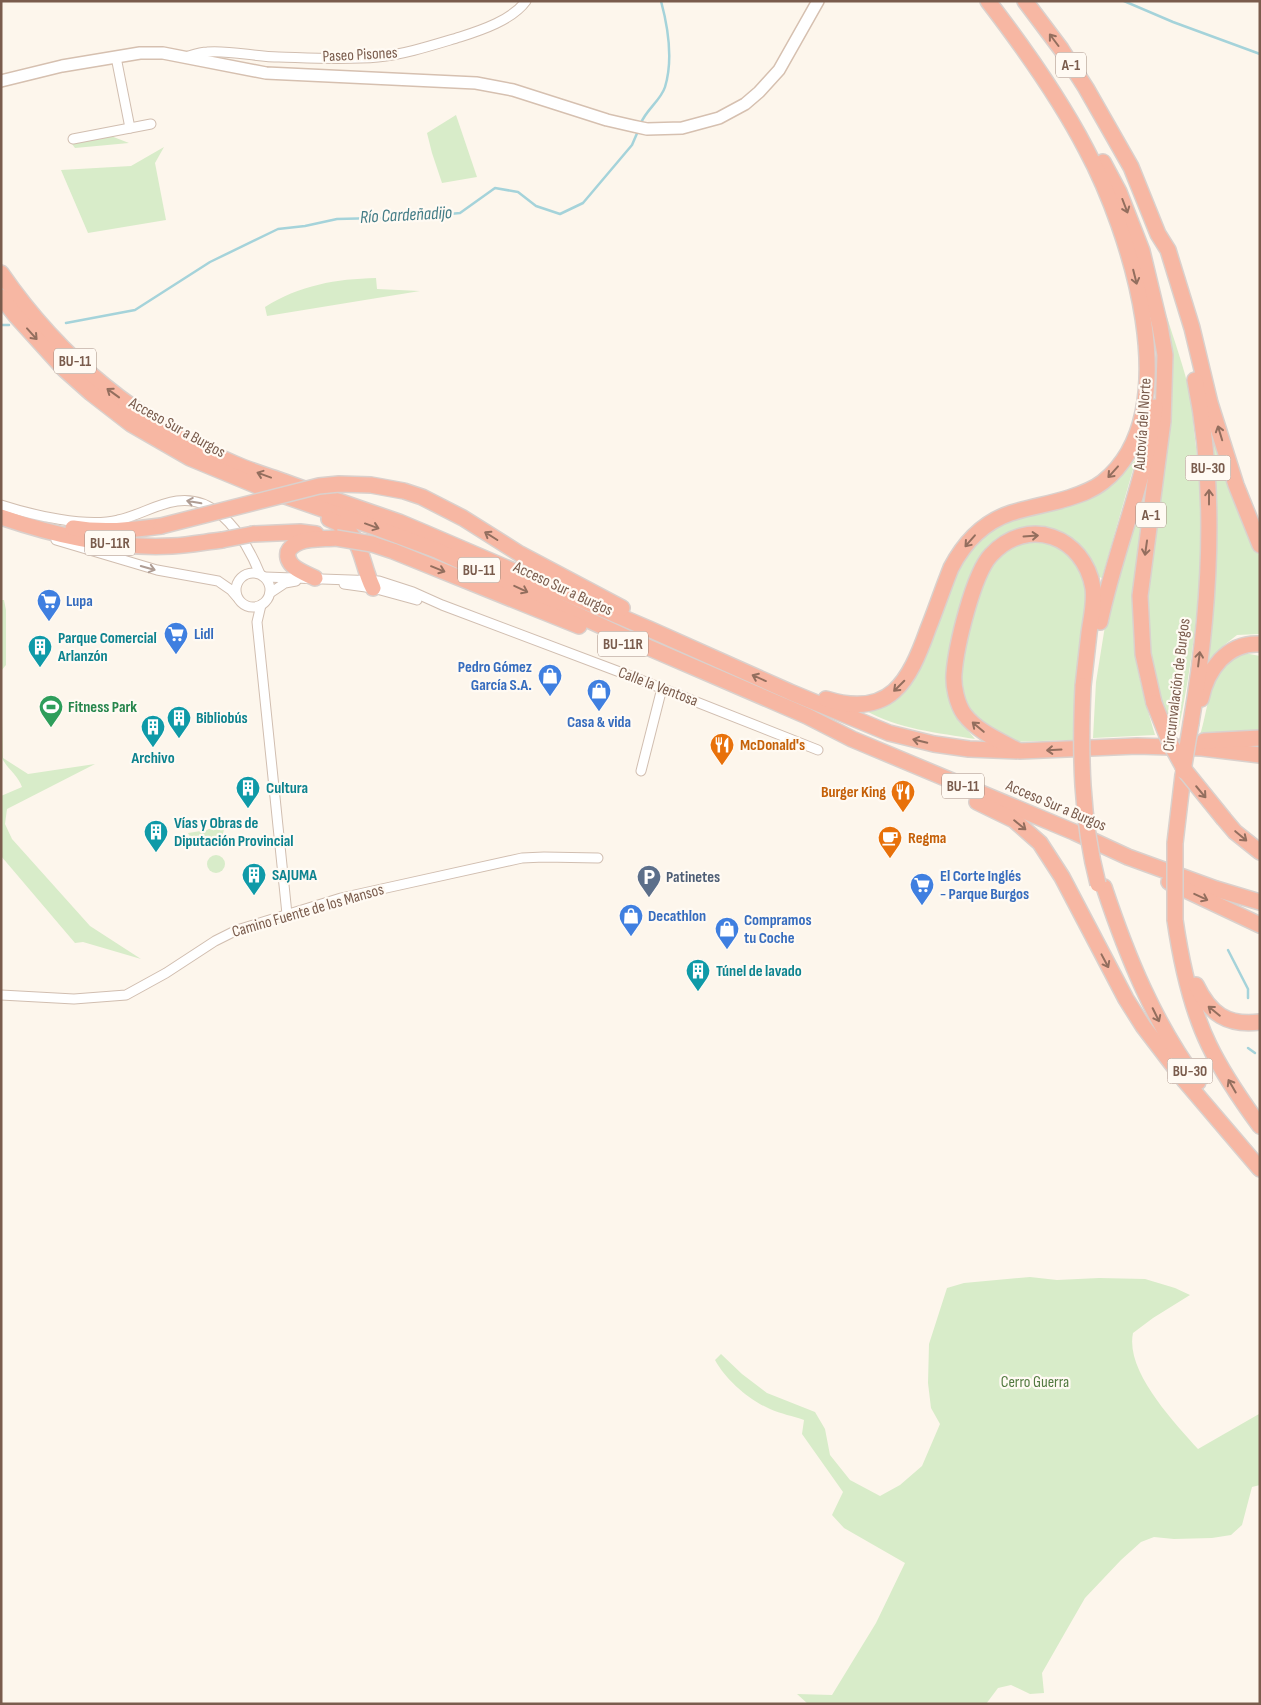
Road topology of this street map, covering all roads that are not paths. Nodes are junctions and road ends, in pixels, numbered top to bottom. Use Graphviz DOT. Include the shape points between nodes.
graph roads {
  1 [pos="526,1"];
  2 [pos="818,1"];
  3 [pos="988,1"];
  4 [pos="999,1"];
  5 [pos="1025,1"];
  6 [pos="116,56"];
  7 [pos="183,57"];
  8 [pos="1,81"];
  9 [pos="151,124"];
  10 [pos="130,128"];
  11 [pos="73,139"];
  12 [pos="1158,234"];
  13 [pos="1,273"];
  14 [pos="1,297"];
  15 [pos="1160,326"];
  16 [pos="162,439"];
  17 [pos="1,505"];
  18 [pos="1,512"];
  19 [pos="1,517"];
  20 [pos="1,522"];
  21 [pos="336,538"];
  22 [pos="1260,545"];
  23 [pos="262,575"];
  24 [pos="307,577"];
  25 [pos="372,584"];
  26 [pos="270,593"];
  27 [pos="237,598"];
  28 [pos="261,605"];
  29 [pos="247,606"];
  30 [pos="257,622"];
  31 [pos="1260,644"];
  32 [pos="689,647"];
  33 [pos="1086,687"];
  34 [pos="662,688"];
  35 [pos="795,694"];
  36 [pos="1196,708"];
  37 [pos="1260,738"];
  38 [pos="852,739"];
  39 [pos="1137,746"];
  40 [pos="818,750"];
  41 [pos="1020,752"];
  42 [pos="1260,755"];
  43 [pos="641,771"];
  44 [pos="1260,852"];
  45 [pos="1128,857"];
  46 [pos="598,858"];
  47 [pos="1260,902"];
  48 [pos="287,914"];
  49 [pos="1175,920"];
  50 [pos="1260,925"];
  51 [pos="1,995"];
  52 [pos="1260,1022"];
  53 [pos="1260,1126"];
  54 [pos="1260,1159"];
  55 [pos="1260,1169"];
  1 -- 7 [label="street, Paseo Pisones" via="521,8 478,31 378,57 279,57 223,51"];
  2 -- 7 [label="main road, Paseo Pisones" via="778,70 759,92 719,118 682,128 633,126 513,90 476,83 266,73"];
  3 -- 35 [label="highway, one-way" via="1069,120 1112,207 1133,268 1143,317 1147,371 1144,410 1127,453 1103,482 1082,494 1010,513 984,528 965,546 951,568 915,664 898,688 886,697 861,705"];
  4 -- 15 [label="highway, Autovía del Norte / A-1, one-way" via="1047,67 1119,192 1142,251"];
  12 -- 5 [label="highway, A-1, one-way" via="1131,168 1090,95"];
  6 -- 7 [label="main road, Paseo Pisones" via="163,53"];
  6 -- 8 [label="main road, Paseo Pisones"];
  6 -- 10 [label="street"];
  9 -- 10 [label="street"];
  10 -- 11 [label="street"];
  22 -- 12 [label="highway, A-1, one-way" via="1236,485 1177,276 1168,250"];
  36 -- 12 [label="highway, Circunvalación de Burgos / BU-30, one-way" via="1207,575 1207,455 1203,418 1187,344 1160,254"];
  16 -- 13 [label="highway, Acceso Sur a Burgos / BU-11, one-way" via="78,364"];
  14 -- 16 [label="highway, Acceso Sur a Burgos / BU-11, one-way" via="64,370 130,424"];
  15 -- 33 [label="highway, BU-30" via="1155,412 1103,608"];
  15 -- 44 [label="highway, Autovía del Norte / A-1, one-way, bridge" via="1165,355 1163,420 1140,596 1143,654 1154,703 1186,772 1235,832"];
  16 -- 25 [label="highway" via="190,464 217,478 341,523 351,533"];
  32 -- 16 [label="highway, Acceso Sur a Burgos / BU-11, one-way" via="399,522"];
  16 -- 38 [label="highway, Acceso Sur a Burgos / BU-11, one-way" via="190,458 228,475 436,550"];
  23 -- 17 [label="street, one-way" via="228,521 200,503 177,501 118,520 99,522 53,517"];
  32 -- 18 [label="highway, BU-11R, one-way, bridge" via="656,625 520,554 455,514 404,491 372,485 319,486 161,526 125,531 86,530"];
  19 -- 21 [label="highway, BU-11R, bridge" via="66,536 111,544 172,546 252,534 300,532"];
  20 -- 27 [label="street, one-way" via="147,568 218,581"];
  21 -- 24 [label="highway" via="302,541 291,547 288,559"];
  21 -- 38 [label="highway, BU-11R, one-way, bridge" via="393,551"];
  23 -- 24 [label="street, Calle la Ventosa"];
  23 -- 26 [label="street" via="268,582"];
  23 -- 27 [label="street" via="248,573 238,580"];
  24 -- 25 [label="street, Calle la Ventosa"];
  24 -- 26 [label="street, Calle la Ventosa" via="285,583"];
  25 -- 34 [label="street, Calle la Ventosa" via="413,592"];
  26 -- 28 [label="street"];
  27 -- 29 [label="street"];
  28 -- 29 [label="street"];
  28 -- 30 [label="street"];
  29 -- 30 [label="street"];
  30 -- 48 [label="street"];
  31 -- 36 [label="highway" via="1245,644 1221,658 1208,678"];
  35 -- 32 [label="highway, Acceso Sur a Burgos / BU-11, one-way"];
  41 -- 33 [label="highway, one-way" via="983,732 963,712 954,674 966,613 981,572 990,556 1015,538 1040,535 1066,543 1080,555 1090,574 1094,601"];
  33 -- 54 [label="highway, BU-30, one-way" via="1088,788 1101,886 1135,972 1160,1024 1208,1096"];
  34 -- 40 [label="street, Calle la Ventosa"];
  34 -- 43 [label="street"];
  41 -- 35 [label="highway, Acceso Sur a Burgos / BU-11, one-way" via="934,744 889,733"];
  36 -- 49 [label="highway, Circunvalación de Burgos / BU-30, bridge" via="1190,723 1175,843"];
  37 -- 39 [label="highway" via="1154,741"];
  38 -- 45 [label="highway, Acceso Sur a Burgos / BU-11"];
  38 -- 55 [label="highway, one-way" via="875,754 1014,820 1036,839 1062,876 1142,1026 1184,1081"];
  39 -- 41 [label="highway, Acceso Sur a Burgos / BU-11, one-way"];
  39 -- 42 [label="highway, Acceso Sur a Burgos / BU-11" via="1202,748"];
  45 -- 47 [label="highway, Acceso Sur a Burgos / BU-11"];
  45 -- 50 [label="highway, one-way" via="1150,873"];
  46 -- 48 [label="street, Camino Fuente de los Mansos" via="522,858 341,898"];
  48 -- 51 [label="street, Camino Fuente de los Mansos" via="214,941 166,974 126,995 74,999"];
  52 -- 49 [label="highway, one-way" via="1229,1020 1214,1012 1202,999"];
  53 -- 49 [label="highway, Circunvalación de Burgos / BU-30, one-way" via="1237,1094 1208,1043 1186,979"];
}
